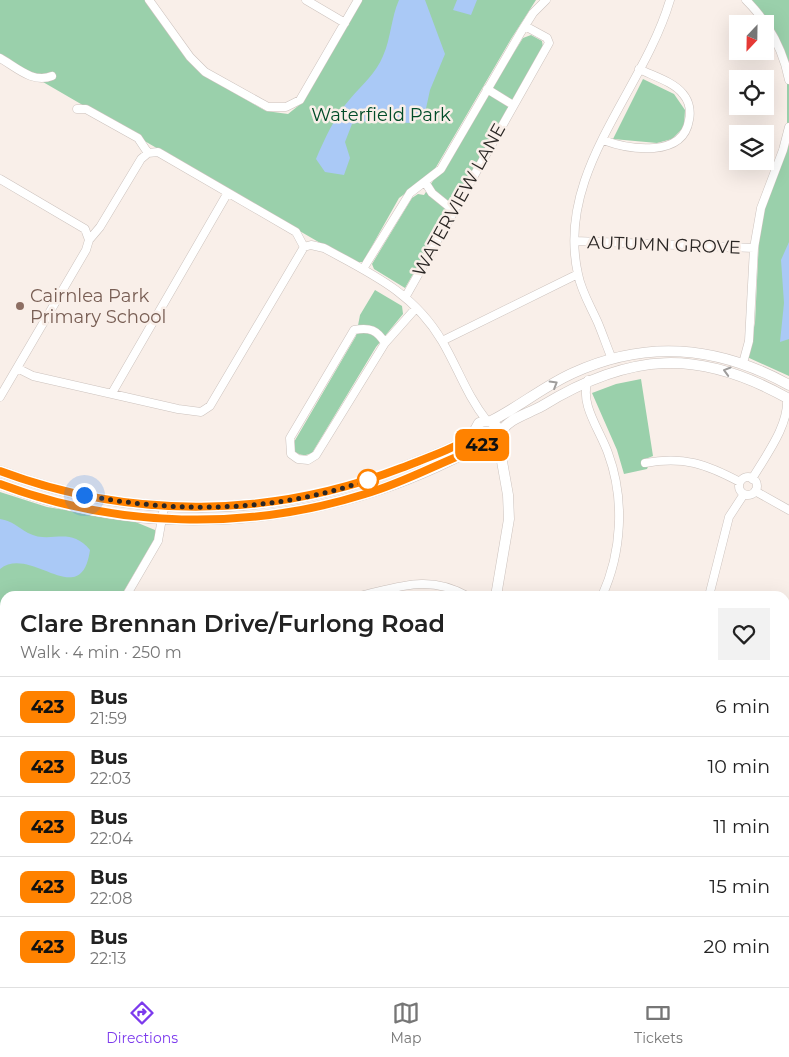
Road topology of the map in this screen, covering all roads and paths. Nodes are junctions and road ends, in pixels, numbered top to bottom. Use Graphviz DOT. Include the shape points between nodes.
graph roads {
  1 [pos="149,0"];
  2 [pos="306,0"];
  3 [pos="358,0"];
  4 [pos="546,0"];
  5 [pos="670,0"];
  6 [pos="746,0"];
  7 [pos="345,23"];
  8 [pos="525,26"];
  9 [pos="0,58"];
  10 [pos="639,69"];
  11 [pos="52,76"];
  12 [pos="789,80"];
  13 [pos="487,89"];
  14 [pos="513,105"];
  15 [pos="77,109"];
  16 [pos="789,127"];
  17 [pos="603,140"];
  18 [pos="148,153"];
  19 [pos="0,179"];
  20 [pos="425,182"];
  21 [pos="227,194"];
  22 [pos="454,210"];
  23 [pos="89,240"];
  24 [pos="575,241"];
  25 [pos="304,247"];
  26 [pos="754,248"];
  27 [pos="363,269"];
  28 [pos="578,274"];
  29 [pos="406,296"];
  30 [pos="416,308"];
  31 [pos="442,341"];
  32 [pos="385,343"];
  33 [pos="612,359"];
  34 [pos="743,363"];
  35 [pos="17,368"];
  36 [pos="616,370"];
  37 [pos="588,380"];
  38 [pos="789,385"];
  39 [pos="567,391"];
  40 [pos="112,393"];
  41 [pos="0,398"];
  42 [pos="585,399"];
  43 [pos="788,399"];
  44 [pos="474,404"];
  45 [pos="489,421"];
  46 [pos="786,421"];
  47 [pos="475,430"];
  48 [pos="498,436"];
  49 [pos="486,446"];
  50 [pos="645,463"];
  51 [pos="502,465"];
  52 [pos="0,470"];
  53 [pos="752,479"];
  54 [pos="740,482"];
  55 [pos="0,484"];
  56 [pos="755,491"];
  57 [pos="744,494"];
  58 [pos="164,507"];
  59 [pos="789,510"];
  60 [pos="163,519"];
  61 [pos="129,591"];
  62 [pos="382,591"];
  63 [pos="458,591"];
  64 [pos="496,591"];
  65 [pos="604,591"];
  66 [pos="711,591"];
  1 -- 7 [label="street" via="204,72 268,107 286,107 300,100"];
  2 -- 7 [label="street"];
  3 -- 7 [label="street"];
  4 -- 8 [label="street"];
  5 -- 10 [label="street"];
  6 -- 12 [label="street" via="773,36"];
  8 -- 13 [label="street"];
  8 -- 14 [label="street, WATERVIEW LANE" via="549,43"];
  9 -- 11 [label="street" via="34,78 44,80"];
  10 -- 17 [label="street"];
  10 -- 17 [label="street" via="683,93 690,114 685,132 667,146 652,148"];
  13 -- 14 [label="street, WATERVIEW LANE"];
  13 -- 20 [label="street" via="441,169"];
  14 -- 22 [label="street, WATERVIEW LANE"];
  15 -- 18 [label="street" via="86,109 138,138"];
  16 -- 26 [label="street" via="761,208"];
  17 -- 24 [label="street" via="584,182"];
  18 -- 21 [label="street" via="158,152"];
  18 -- 23 [label="street"];
  19 -- 23 [label="street" via="85,229"];
  20 -- 22 [label="street" via="432,193"];
  20 -- 27 [label="street" via="410,193"];
  21 -- 25 [label="street" via="296,232"];
  21 -- 40 [label="street"];
  22 -- 29 [label="street, WATERVIEW LANE"];
  23 -- 35 [label="street"];
  24 -- 26 [label="street, AUTUMN GROVE"];
  24 -- 28 [label="street"];
  25 -- 27 [label="street" via="318,246"];
  25 -- 40 [label="street" via="210,406 201,412 178,409"];
  26 -- 34 [label="street" via="749,341"];
  27 -- 29 [label="street"];
  28 -- 31 [label="street"];
  28 -- 33 [label="street"];
  29 -- 30 [label="street"];
  30 -- 31 [label="street"];
  30 -- 32 [label="street"];
  31 -- 44 [label="street"];
  32 -- 32 [label="street" via="316,455 308,460 291,454 290,438 354,330 368,328 379,333"];
  33 -- 34 [label="main road" via="669,351 710,354"];
  33 -- 36 [label="main road"];
  45 -- 33 [label="main road, one-way" via="572,374"];
  34 -- 38 [label="main road"];
  35 -- 40 [label="street" via="33,376"];
  35 -- 41 [label="street"];
  36 -- 37 [label="main road"];
  43 -- 36 [label="main road, one-way" via="737,374 694,364 654,364"];
  37 -- 39 [label="main road"];
  37 -- 42 [label="street"];
  39 -- 42 [label="street" via="580,393"];
  39 -- 48 [label="main road" via="510,421"];
  42 -- 65 [label="street" via="608,454 616,484 620,522 615,559"];
  43 -- 46 [label="street"];
  44 -- 45 [label="street"];
  44 -- 47 [label="street"];
  45 -- 47 [label="main road"];
  45 -- 48 [label="main road" via="497,426"];
  46 -- 53 [label="street"];
  47 -- 49 [label="main road" via="478,442"];
  47 -- 58 [label="main road" via="454,448 382,476 328,492 254,505"];
  48 -- 49 [label="main road"];
  48 -- 51 [label="main road"];
  49 -- 51 [label="main road"];
  49 -- 60 [label="main road" via="405,480 331,504 289,513 230,519"];
  50 -- 54 [label="street" via="691,461 711,466"];
  51 -- 64 [label="main road" via="509,519"];
  52 -- 58 [label="main road" via="71,493"];
  53 -- 54 [label="street" via="744,478"];
  53 -- 56 [label="street" via="756,484"];
  54 -- 57 [label="street" via="739,487"];
  55 -- 60 [label="main road" via="82,508"];
  56 -- 57 [label="street"];
  56 -- 59 [label="street"];
  57 -- 66 [label="street" via="729,517"];
  58 -- 60 [label="street"];
  60 -- 61 [label="street" via="158,541"];
  62 -- 63 [label="street" via="424,582"];
}
